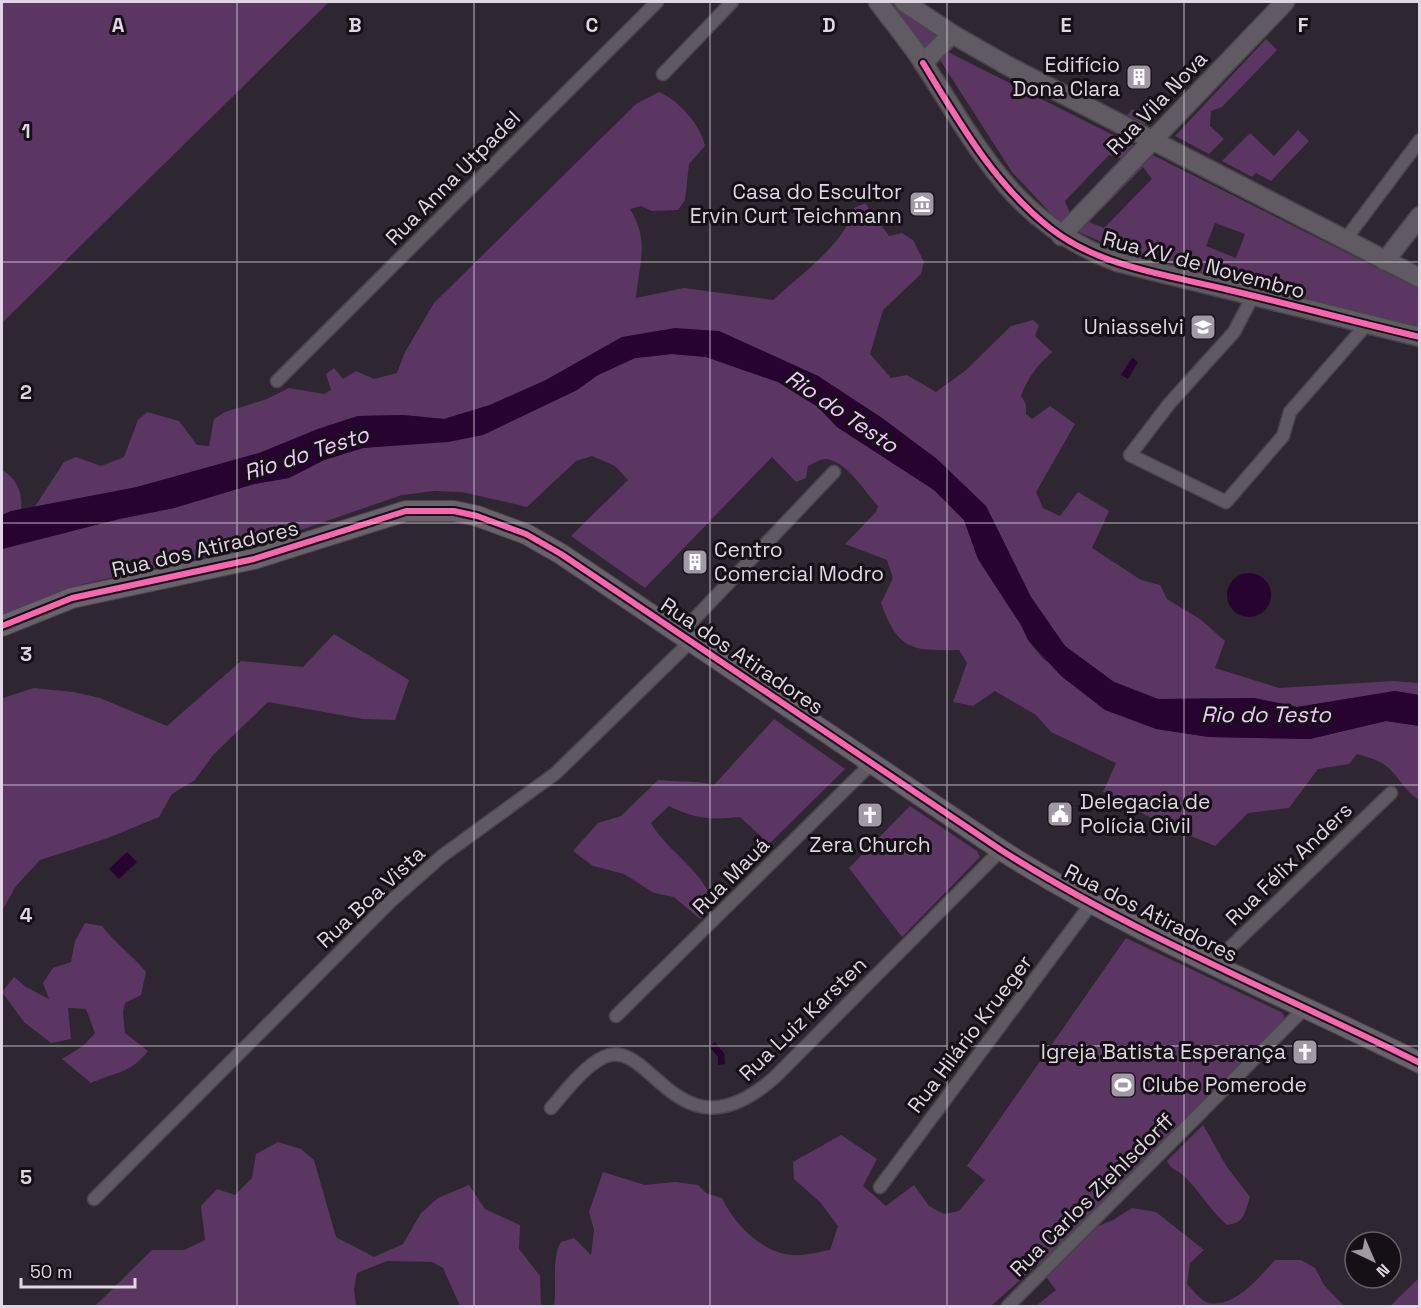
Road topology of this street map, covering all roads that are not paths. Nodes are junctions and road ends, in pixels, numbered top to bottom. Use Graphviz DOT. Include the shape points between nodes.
graph roads {
  1 [pos="657,2"];
  2 [pos="732,2"];
  3 [pos="878,2"];
  4 [pos="904,2"];
  5 [pos="1285,2"];
  6 [pos="952,34"];
  7 [pos="923,63"];
  8 [pos="663,74"];
  9 [pos="1419,140"];
  10 [pos="1152,141"];
  11 [pos="1419,216"];
  12 [pos="1061,236"];
  13 [pos="1345,240"];
  14 [pos="1385,261"];
  15 [pos="1419,278"];
  16 [pos="1253,296"];
  17 [pos="1367,324"];
  18 [pos="1419,337"];
  19 [pos="277,381"];
  20 [pos="834,472"];
  21 [pos="2,626"];
  22 [pos="686,637"];
  23 [pos="872,764"];
  24 [pos="1391,793"];
  25 [pos="1001,850"];
  26 [pos="1091,904"];
  27 [pos="1213,964"];
  28 [pos="1305,1008"];
  29 [pos="616,1016"];
  30 [pos="1416,1055"];
  31 [pos="551,1108"];
  32 [pos="880,1187"];
  33 [pos="94,1199"];
  34 [pos="1008,1306"];
  1 -- 19 [label="street, Rua Anna Utpadel"];
  2 -- 8 [label="street"];
  3 -- 7 [label="main road, Rua XV de Novembro"];
  4 -- 6 [label="main road"];
  5 -- 10 [label="main road, Rua Vila Nova"];
  6 -- 7 [label="main road"];
  6 -- 10 [label="main road"];
  7 -- 12 [label="main road, Rua XV de Novembro" via="986,161 1016,197"];
  9 -- 13 [label="street"];
  10 -- 12 [label="main road, Rua Vila Nova"];
  10 -- 13 [label="main road"];
  11 -- 14 [label="main road"];
  12 -- 16 [label="main road, Rua XV de Novembro" via="1117,262"];
  13 -- 14 [label="main road"];
  14 -- 15 [label="main road"];
  16 -- 17 [label="main road, Rua XV de Novembro"];
  16 -- 17 [label="street" via="1234,332 1169,404 1131,455 1226,502 1283,436 1290,412"];
  17 -- 18 [label="main road, Rua XV de Novembro"];
  20 -- 22 [label="street, Rua Boa Vista"];
  21 -- 22 [label="main road, Rua dos Atiradores" via="72,598 254,559 382,517 427,510 477,516 526,534"];
  22 -- 23 [label="main road, Rua dos Atiradores"];
  22 -- 33 [label="street, Rua Boa Vista" via="556,773 442,856 391,901"];
  23 -- 25 [label="main road, Rua dos Atiradores"];
  23 -- 29 [label="street, Rua Mauá"];
  24 -- 27 [label="street, Rua Félix Anders"];
  25 -- 26 [label="main road, Rua dos Atiradores"];
  25 -- 31 [label="street, Rua Luiz Karsten" via="775,1077 747,1099 717,1109 703,1108 674,1095 637,1063 618,1055 605,1056 594,1063"];
  26 -- 27 [label="main road, Rua dos Atiradores"];
  26 -- 32 [label="street, Rua Hilário Krueger"];
  27 -- 28 [label="main road, Rua dos Atiradores"];
  28 -- 30 [label="main road, Rua dos Atiradores"];
  28 -- 34 [label="street, Rua Carlos Ziehlsdorff"];
}
